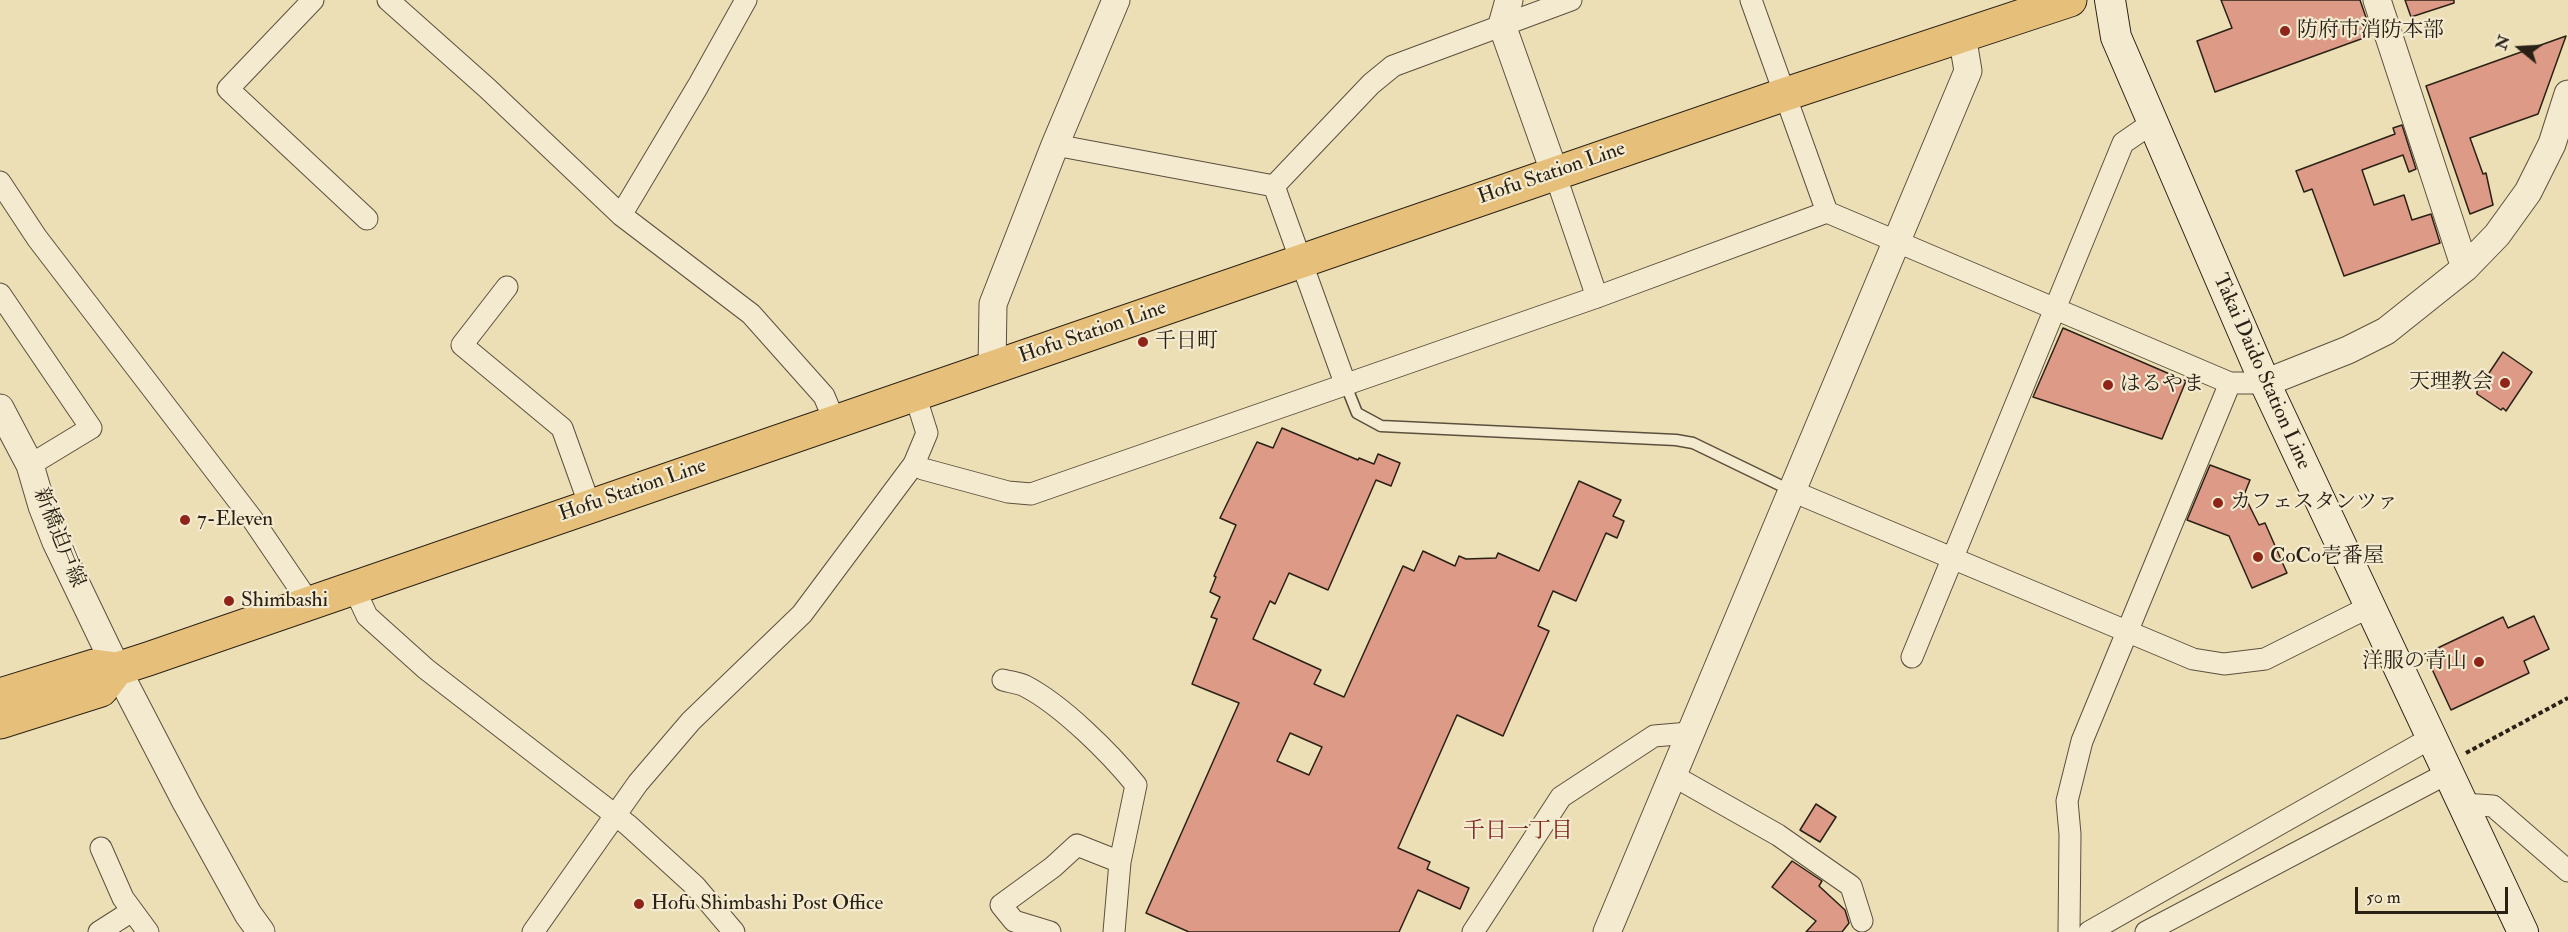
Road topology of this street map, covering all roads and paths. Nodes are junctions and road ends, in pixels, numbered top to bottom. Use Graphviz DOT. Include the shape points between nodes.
graph roads {
  1 [pos="313,0"];
  2 [pos="388,0"];
  3 [pos="746,0"];
  4 [pos="1116,0"];
  5 [pos="1571,0"];
  6 [pos="1750,0"];
  7 [pos="2070,0"];
  8 [pos="2110,0"];
  9 [pos="2377,0"];
  10 [pos="2020,8"];
  11 [pos="1505,12"];
  12 [pos="1962,35"];
  13 [pos="2568,94"];
  14 [pos="1783,95"];
  15 [pos="2151,123"];
  16 [pos="1054,145"];
  17 [pos="1555,174"];
  18 [pos="0,182"];
  19 [pos="1274,186"];
  20 [pos="1827,212"];
  21 [pos="621,215"];
  22 [pos="367,219"];
  23 [pos="1895,239"];
  24 [pos="1300,261"];
  25 [pos="2465,268"];
  26 [pos="507,287"];
  27 [pos="0,294"];
  28 [pos="1597,297"];
  29 [pos="2054,309"];
  30 [pos="992,368"];
  31 [pos="1345,383"];
  32 [pos="2230,383"];
  33 [pos="2265,383"];
  34 [pos="915,395"];
  35 [pos="0,408"];
  36 [pos="835,422"];
  37 [pos="914,464"];
  38 [pos="30,465"];
  39 [pos="1792,491"];
  40 [pos="590,506"];
  41 [pos="1953,559"];
  42 [pos="354,588"];
  43 [pos="310,604"];
  44 [pos="2369,607"];
  45 [pos="2127,633"];
  46 [pos="1912,657"];
  47 [pos="117,669"];
  48 [pos="1003,680"];
  49 [pos="0,695"];
  50 [pos="2568,698"];
  51 [pos="0,722"];
  52 [pos="1689,733"];
  53 [pos="2431,738"];
  54 [pos="2446,769"];
  55 [pos="1672,775"];
  56 [pos="2463,804"];
  57 [pos="614,816"];
  58 [pos="101,848"];
  59 [pos="1119,862"];
  60 [pos="2568,871"];
  61 [pos="132,911"];
  62 [pos="1862,921"];
  63 [pos="99,932"];
  64 [pos="148,932"];
  65 [pos="261,932"];
  66 [pos="533,932"];
  67 [pos="734,932"];
  68 [pos="1050,932"];
  69 [pos="1114,932"];
  70 [pos="1473,932"];
  71 [pos="1607,932"];
  72 [pos="2069,932"];
  73 [pos="2089,932"];
  74 [pos="2146,932"];
  75 [pos="2523,932"];
  1 -- 22 [label="street" via="228,89"];
  2 -- 21 [label="street"];
  3 -- 21 [label="street"];
  4 -- 16 [label="street"];
  5 -- 11 [label="street"];
  6 -- 14 [label="street"];
  7 -- 10 [label="main road, Hofu Station Line"];
  8 -- 15 [label="main road, Takai Daido Station Line" via="2116,37"];
  9 -- 25 [label="street"];
  10 -- 12 [label="main road, Hofu Station Line"];
  11 -- 17 [label="street"];
  11 -- 19 [label="street" via="1393,66"];
  12 -- 14 [label="main road, Hofu Station Line"];
  12 -- 23 [label="street" via="1968,71"];
  13 -- 25 [label="street" via="2552,144 2528,192 2497,235"];
  14 -- 17 [label="main road, Hofu Station Line"];
  14 -- 20 [label="street"];
  15 -- 29 [label="street" via="2123,143"];
  15 -- 33 [label="main road, Takai Daido Station Line"];
  16 -- 19 [label="street"];
  16 -- 30 [label="street" via="993,304"];
  17 -- 24 [label="main road, Hofu Station Line"];
  17 -- 28 [label="street"];
  18 -- 43 [label="street" via="37,238 253,520"];
  19 -- 24 [label="street"];
  20 -- 23 [label="street"];
  20 -- 28 [label="street"];
  21 -- 36 [label="street" via="751,314 824,396"];
  23 -- 29 [label="street"];
  23 -- 39 [label="street"];
  24 -- 30 [label="main road, Hofu Station Line"];
  24 -- 31 [label="street"];
  25 -- 33 [label="street" via="2386,331"];
  26 -- 40 [label="street" via="462,345 562,428"];
  27 -- 38 [label="street" via="91,428"];
  28 -- 31 [label="street"];
  29 -- 32 [label="street"];
  29 -- 41 [label="street"];
  30 -- 34 [label="main road, Hofu Station Line"];
  31 -- 37 [label="street" via="1031,494 998,489"];
  31 -- 39 [label="lane" via="1357,413 1381,426 1692,442"];
  32 -- 33 [label="street"];
  32 -- 45 [label="street"];
  33 -- 44 [label="main road, Takai Daido Station Line"];
  34 -- 36 [label="main road, Hofu Station Line"];
  34 -- 37 [label="street" via="927,433"];
  35 -- 38 [label="street, 新橋迫戸線"];
  36 -- 40 [label="main road, Hofu Station Line"];
  37 -- 57 [label="street" via="802,614 691,721"];
  38 -- 47 [label="street, 新橋迫戸線" via="56,542"];
  39 -- 41 [label="street"];
  39 -- 52 [label="street"];
  40 -- 42 [label="main road, Hofu Station Line"];
  41 -- 45 [label="street"];
  41 -- 46 [label="street"];
  42 -- 43 [label="main road, Hofu Station Line"];
  42 -- 57 [label="street" via="367,615 426,669"];
  43 -- 47 [label="main road, Hofu Station Line"];
  44 -- 45 [label="street" via="2265,659 2224,664 2193,658"];
  44 -- 53 [label="main road, Takai Daido Station Line"];
  45 -- 72 [label="street" via="2082,741 2067,801"];
  47 -- 49 [label="main road, Hofu Station Line" via="94,666"];
  47 -- 51 [label="main road" via="101,690"];
  47 -- 65 [label="street, 新橋迫戸線" via="186,802"];
  48 -- 59 [label="street" via="1025,686 1060,712 1113,756 1136,785"];
  50 -- 54 [label="path"];
  52 -- 55 [label="street"];
  52 -- 70 [label="street" via="1654,736 1561,797"];
  53 -- 54 [label="main road, Takai Daido Station Line"];
  53 -- 73 [label="street"];
  54 -- 56 [label="main road, Takai Daido Station Line"];
  54 -- 74 [label="street"];
  55 -- 62 [label="street" via="1778,835 1851,886"];
  55 -- 71 [label="street"];
  56 -- 60 [label="street" via="2493,806"];
  56 -- 75 [label="main road, Takai Daido Station Line"];
  57 -- 66 [label="street"];
  57 -- 67 [label="street" via="694,886"];
  58 -- 61 [label="street"];
  59 -- 68 [label="street" via="1077,845 1001,905 1014,921"];
  59 -- 69 [label="street"];
  61 -- 63 [label="street"];
  61 -- 64 [label="street"];
}
